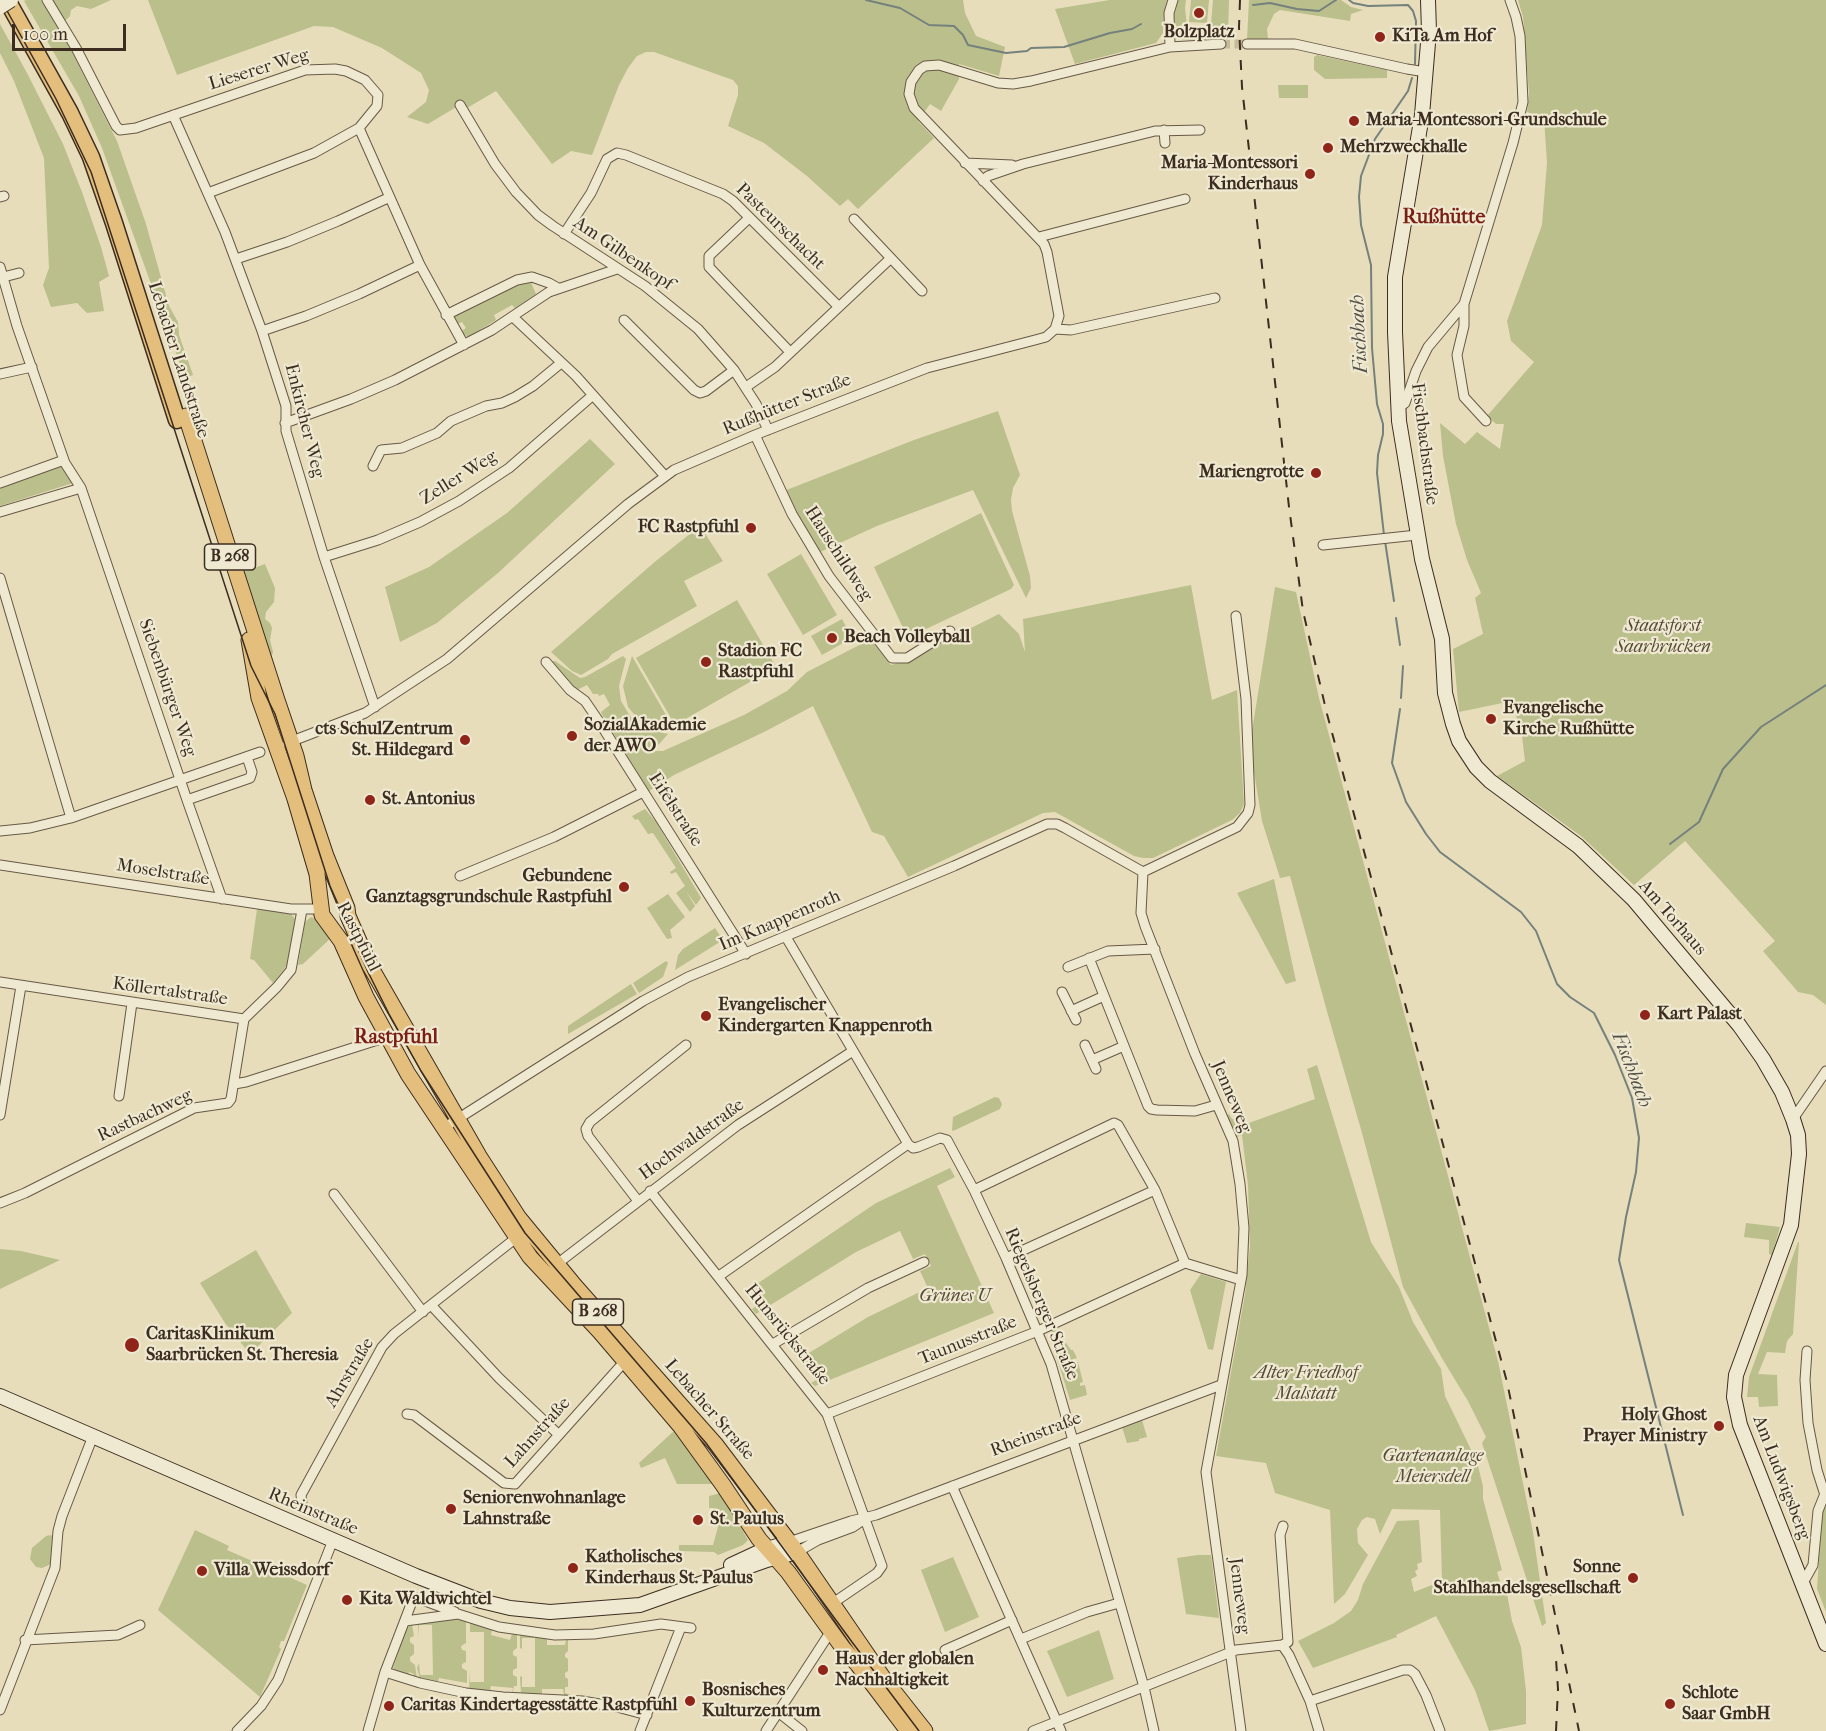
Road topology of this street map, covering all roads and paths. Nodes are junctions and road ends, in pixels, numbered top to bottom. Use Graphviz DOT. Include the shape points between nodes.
graph roads {
  1 [pos="7,0"];
  2 [pos="11,0"];
  3 [pos="16,0"];
  4 [pos="47,0"];
  5 [pos="1173,0"];
  6 [pos="1428,0"];
  7 [pos="1510,0"];
  8 [pos="0,7"];
  9 [pos="1221,44"];
  10 [pos="1247,44"];
  11 [pos="1170,48"];
  12 [pos="1422,71"];
  13 [pos="460,105"];
  14 [pos="173,116"];
  15 [pos="359,129"];
  16 [pos="1164,129"];
  17 [pos="1200,130"];
  18 [pos="1165,143"];
  19 [pos="965,163"];
  20 [pos="1023,164"];
  21 [pos="983,180"];
  22 [pos="208,192"];
  23 [pos="388,198"];
  24 [pos="1185,199"];
  25 [pos="749,218"];
  26 [pos="854,219"];
  27 [pos="564,234"];
  28 [pos="1039,237"];
  29 [pos="891,258"];
  30 [pos="236,259"];
  31 [pos="420,265"];
  32 [pos="0,267"];
  33 [pos="617,269"];
  34 [pos="19,273"];
  35 [pos="1,278"];
  36 [pos="558,288"];
  37 [pos="922,291"];
  38 [pos="1215,298"];
  39 [pos="1464,304"];
  40 [pos="838,306"];
  41 [pos="446,315"];
  42 [pos="513,317"];
  43 [pos="624,320"];
  44 [pos="262,330"];
  45 [pos="1054,330"];
  46 [pos="464,345"];
  47 [pos="790,352"];
  48 [pos="561,363"];
  49 [pos="32,367"];
  50 [pos="734,370"];
  51 [pos="0,374"];
  52 [pos="746,387"];
  53 [pos="593,395"];
  54 [pos="1398,408"];
  55 [pos="181,418"];
  56 [pos="1486,421"];
  57 [pos="285,423"];
  58 [pos="768,430"];
  59 [pos="755,435"];
  60 [pos="64,460"];
  61 [pos="373,466"];
  62 [pos="664,475"];
  63 [pos="0,483"];
  64 [pos="81,488"];
  65 [pos="0,512"];
  66 [pos="1417,535"];
  67 [pos="1323,545"];
  68 [pos="324,557"];
  69 [pos="0,578"];
  70 [pos="1236,616"];
  71 [pos="950,632"];
  72 [pos="546,662"];
  73 [pos="254,664"];
  74 [pos="274,692"];
  75 [pos="375,707"];
  76 [pos="284,744"];
  77 [pos="260,752"];
  78 [pos="247,757"];
  79 [pos="1485,776"];
  80 [pos="180,781"];
  81 [pos="643,792"];
  82 [pos="187,800"];
  83 [pos="71,818"];
  84 [pos="0,831"];
  85 [pos="0,865"];
  86 [pos="1143,872"];
  87 [pos="460,876"];
  88 [pos="222,899"];
  89 [pos="320,905"];
  90 [pos="302,910"];
  91 [pos="348,916"];
  92 [pos="786,937"];
  93 [pos="1155,949"];
  94 [pos="746,954"];
  95 [pos="1089,958"];
  96 [pos="1068,967"];
  97 [pos="0,982"];
  98 [pos="21,986"];
  99 [pos="1062,992"];
  100 [pos="1104,996"];
  101 [pos="132,1003"];
  102 [pos="244,1019"];
  103 [pos="387,1037"];
  104 [pos="686,1045"];
  105 [pos="1085,1045"];
  106 [pos="1124,1046"];
  107 [pos="853,1051"];
  108 [pos="1826,1071"];
  109 [pos="234,1084"];
  110 [pos="119,1096"];
  111 [pos="1216,1105"];
  112 [pos="0,1115"];
  113 [pos="458,1119"];
  114 [pos="1793,1119"];
  115 [pos="445,1127"];
  116 [pos="911,1146"];
  117 [pos="974,1190"];
  118 [pos="650,1191"];
  119 [pos="1155,1191"];
  120 [pos="334,1194"];
  121 [pos="638,1201"];
  122 [pos="0,1203"];
  123 [pos="516,1238"];
  124 [pos="1006,1258"];
  125 [pos="924,1262"];
  126 [pos="1185,1263"];
  127 [pos="557,1264"];
  128 [pos="719,1276"];
  129 [pos="1241,1280"];
  130 [pos="431,1305"];
  131 [pos="423,1311"];
  132 [pos="1038,1331"];
  133 [pos="773,1344"];
  134 [pos="1807,1351"];
  135 [pos="625,1361"];
  136 [pos="1221,1385"];
  137 [pos="0,1396"];
  138 [pos="1734,1397"];
  139 [pos="407,1414"];
  140 [pos="827,1414"];
  141 [pos="681,1427"];
  142 [pos="559,1436"];
  143 [pos="93,1437"];
  144 [pos="709,1437"];
  145 [pos="1073,1440"];
  146 [pos="952,1486"];
  147 [pos="1825,1492"];
  148 [pos="302,1504"];
  149 [pos="865,1518"];
  150 [pos="1283,1526"];
  151 [pos="333,1540"];
  152 [pos="793,1547"];
  153 [pos="772,1553"];
  154 [pos="1803,1583"];
  155 [pos="1119,1603"];
  156 [pos="837,1609"];
  157 [pos="458,1614"];
  158 [pos="1012,1620"];
  159 [pos="405,1621"];
  160 [pos="140,1625"];
  161 [pos="681,1626"];
  162 [pos="692,1628"];
  163 [pos="831,1631"];
  164 [pos="1021,1639"];
  165 [pos="26,1640"];
  166 [pos="1825,1640"];
  167 [pos="1282,1645"];
  168 [pos="945,1650"];
  169 [pos="1230,1653"];
  170 [pos="385,1672"];
  171 [pos="1144,1687"];
  172 [pos="1310,1701"];
  173 [pos="0,1710"];
  174 [pos="778,1712"];
  175 [pos="647,1714"];
  176 [pos="1057,1721"];
  177 [pos="237,1731"];
  178 [pos="368,1731"];
  179 [pos="640,1731"];
  180 [pos="766,1731"];
  181 [pos="802,1731"];
  182 [pos="908,1731"];
  183 [pos="925,1731"];
  184 [pos="1033,1731"];
  185 [pos="1061,1731"];
  186 [pos="1154,1731"];
  187 [pos="1241,1731"];
  188 [pos="1319,1731"];
  189 [pos="1440,1731"];
  1 -- 55 [label="highway, Lebacher Landstraße / B 268" via="91,157"];
  2 -- 8 [label="main road, bridge"];
  3 -- 55 [label="highway, Lebacher Landstraße / B 268" via="98,153"];
  4 -- 14 [label="street, Lieserer Weg" via="116,126 125,130"];
  5 -- 11 [label="street" via="1169,13"];
  6 -- 12 [label="main road, Fischbachstraße" via="1430,31"];
  7 -- 39 [label="street" via="1520,36 1523,102"];
  9 -- 11 [label="street"];
  10 -- 12 [label="street" via="1295,44"];
  11 -- 19 [label="street" via="1013,84 925,66 911,82 909,94 914,108"];
  12 -- 54 [label="main road, Fischbachstraße" via="1419,138 1395,277"];
  13 -- 27 [label="street, Am Gilbenkopf" via="516,192"];
  14 -- 15 [label="street, Lieserer Weg" via="305,70 335,69 364,80 378,95 377,108"];
  14 -- 22 [label="street, Enkircher Weg"];
  15 -- 22 [label="street" via="314,153"];
  15 -- 23 [label="street"];
  16 -- 17 [label="street"];
  16 -- 18 [label="street"];
  16 -- 20 [label="street"];
  19 -- 20 [label="street"];
  19 -- 21 [label="street"];
  20 -- 21 [label="street"];
  21 -- 28 [label="street"];
  22 -- 30 [label="street, Enkircher Weg"];
  23 -- 30 [label="street" via="297,238"];
  23 -- 31 [label="street"];
  24 -- 28 [label="street"];
  25 -- 27 [label="street, Pasteurschacht" via="723,194 617,153 607,159 591,193"];
  25 -- 40 [label="street, Pasteurschacht"];
  25 -- 47 [label="street" via="709,256 709,267"];
  26 -- 29 [label="street"];
  27 -- 33 [label="street, Am Gilbenkopf"];
  28 -- 45 [label="street" via="1047,252 1059,316"];
  29 -- 37 [label="street"];
  29 -- 40 [label="street"];
  30 -- 44 [label="street, Enkircher Weg"];
  31 -- 41 [label="street"];
  31 -- 44 [label="street" via="306,316"];
  32 -- 35 [label="street, Siebenbürger Weg"];
  33 -- 36 [label="street"];
  33 -- 50 [label="street, Am Gilbenkopf" via="683,316"];
  34 -- 35 [label="street"];
  35 -- 49 [label="street, Siebenbürger Weg"];
  36 -- 41 [label="street" via="532,277 517,280"];
  36 -- 42 [label="street"];
  38 -- 45 [label="street, Rußhütter Straße" via="1071,330"];
  39 -- 54 [label="street" via="1428,347 1405,403"];
  39 -- 56 [label="street" via="1457,355 1459,378 1467,403"];
  40 -- 47 [label="street"];
  41 -- 46 [label="street"];
  42 -- 46 [label="street"];
  42 -- 48 [label="street"];
  43 -- 50 [label="street" via="700,393"];
  44 -- 57 [label="street, Enkircher Weg" via="286,406"];
  45 -- 58 [label="street, Rußhütter Straße" via="1046,337 927,368"];
  46 -- 57 [label="street" via="368,392"];
  47 -- 52 [label="street"];
  48 -- 53 [label="street"];
  48 -- 61 [label="street" via="515,397 451,421 436,433 402,448 381,450"];
  49 -- 51 [label="street"];
  49 -- 60 [label="street, Siebenbürger Weg"];
  50 -- 52 [label="street, Am Gilbenkopf"];
  52 -- 58 [label="street, Am Gilbenkopf"];
  53 -- 62 [label="street"];
  53 -- 68 [label="street, Zeller Weg" via="508,468 459,501 378,540"];
  54 -- 66 [label="main road, Fischbachstraße"];
  55 -- 73 [label="main road, Lebacher Landstraße / B 268"];
  55 -- 74 [label="main road, Lebacher Landstraße / B 268"];
  57 -- 68 [label="street, Enkircher Weg"];
  58 -- 59 [label="street, Rußhütter Straße"];
  59 -- 62 [label="street, Rußhütter Straße"];
  59 -- 71 [label="street, Hauschildweg" via="792,514 829,576 892,658 907,657"];
  60 -- 63 [label="street"];
  60 -- 64 [label="street, Siebenbürger Weg"];
  62 -- 75 [label="street, Rußhütter Straße" via="447,658"];
  64 -- 65 [label="street"];
  64 -- 80 [label="street, Siebenbürger Weg"];
  66 -- 67 [label="street"];
  66 -- 79 [label="main road, Fischbachstraße" via="1440,631 1445,693 1453,724 1468,756"];
  68 -- 75 [label="street, Enkircher Weg"];
  69 -- 83 [label="street"];
  70 -- 86 [label="street" via="1246,699 1248,813 1237,827"];
  72 -- 81 [label="street, Eifelstraße" via="585,701"];
  73 -- 74 [label="main road, B 268" via="259,665"];
  73 -- 76 [label="main road, Lebacher Landstraße / B 268" via="259,698"];
  74 -- 76 [label="main road, Lebacher Landstraße / B 268"];
  75 -- 76 [label="street, Rußhütter Straße"];
  76 -- 89 [label="main road, Rastpfuhl / B 268"];
  76 -- 91 [label="main road, Rastpfuhl / B 268"];
  77 -- 78 [label="street"];
  78 -- 80 [label="street"];
  78 -- 82 [label="street" via="250,778"];
  79 -- 114 [label="main road, Am Torhaus" via="1578,846 1634,900 1738,1025 1767,1066"];
  80 -- 82 [label="street, Siebenbürger Weg"];
  80 -- 83 [label="street"];
  81 -- 87 [label="street" via="554,837"];
  81 -- 94 [label="street, Eifelstraße"];
  82 -- 88 [label="street, Siebenbürger Weg"];
  83 -- 84 [label="street"];
  85 -- 88 [label="street, Moselstraße"];
  86 -- 92 [label="street, Im Knappenroth" via="1057,824 1047,824"];
  86 -- 93 [label="street, Jenneweg" via="1141,913"];
  88 -- 90 [label="street, Moselstraße"];
  89 -- 90 [label="street, Moselstraße"];
  89 -- 91 [label="main road, B 268" via="329,896 339,899"];
  89 -- 103 [label="main road, Rastpfuhl / B 268"];
  90 -- 102 [label="street, Köllertalstraße" via="291,970"];
  91 -- 113 [label="main road, Rastpfuhl / B 268" via="370,966"];
  92 -- 94 [label="street, Im Knappenroth"];
  92 -- 107 [label="street"];
  93 -- 95 [label="street" via="1108,951"];
  93 -- 111 [label="street, Jenneweg"];
  94 -- 113 [label="street, Im Knappenroth" via="688,977 649,998"];
  95 -- 96 [label="street"];
  95 -- 100 [label="street"];
  97 -- 98 [label="street, Köllertalstraße"];
  98 -- 101 [label="street, Köllertalstraße"];
  98 -- 112 [label="street"];
  99 -- 100 [label="street" via="1073,1015"];
  100 -- 106 [label="street"];
  101 -- 102 [label="street, Köllertalstraße"];
  101 -- 110 [label="street"];
  102 -- 109 [label="street, Rastbachweg"];
  103 -- 109 [label="street"];
  103 -- 115 [label="main road, Rastpfuhl / B 268"];
  104 -- 121 [label="street" via="586,1129"];
  105 -- 106 [label="street" via="1094,1064"];
  106 -- 111 [label="street" via="1151,1109 1195,1111"];
  107 -- 116 [label="street"];
  107 -- 118 [label="street, Hochwaldstraße" via="738,1125"];
  108 -- 114 [label="street"];
  109 -- 122 [label="street, Rastbachweg" via="228,1103 194,1108"];
  111 -- 129 [label="street, Jenneweg" via="1233,1141 1240,1184 1244,1228"];
  113 -- 115 [label="street, Im Knappenroth"];
  113 -- 127 [label="main road, Lebacher Straße / B 268" via="519,1218"];
  114 -- 138 [label="main road, Am Torhaus" via="1799,1154 1791,1225 1736,1375"];
  115 -- 123 [label="main road, Lebacher Straße / B 268"];
  116 -- 117 [label="street, Riegelsberger Straße" via="945,1138"];
  116 -- 128 [label="street"];
  117 -- 119 [label="street" via="1114,1123"];
  117 -- 124 [label="street, Riegelsberger Straße"];
  118 -- 121 [label="street, Hochwaldstraße"];
  118 -- 128 [label="street, Hunsrückstraße"];
  119 -- 124 [label="street"];
  119 -- 126 [label="street"];
  120 -- 131 [label="street"];
  121 -- 127 [label="street, Hochwaldstraße"];
  123 -- 130 [label="street, Ahrstraße"];
  123 -- 135 [label="main road, Lebacher Straße / B 268"];
  124 -- 132 [label="street, Riegelsberger Straße"];
  125 -- 133 [label="street" via="863,1291"];
  126 -- 129 [label="street"];
  126 -- 132 [label="street, Taunusstraße"];
  127 -- 144 [label="main road, Lebacher Straße / B 268"];
  128 -- 133 [label="street, Hunsrückstraße"];
  129 -- 136 [label="street, Jenneweg"];
  130 -- 131 [label="street, Ahrstraße"];
  130 -- 142 [label="street"];
  131 -- 148 [label="street, Ahrstraße" via="394,1334 373,1361 301,1495"];
  132 -- 140 [label="street, Taunusstraße"];
  132 -- 145 [label="street, Riegelsberger Straße"];
  133 -- 140 [label="street, Hunsrückstraße"];
  134 -- 147 [label="street" via="1808,1423 1816,1470"];
  135 -- 141 [label="main road, Lebacher Straße / B 268"];
  135 -- 142 [label="street, Lahnstraße"];
  136 -- 145 [label="street, Rheinstraße"];
  136 -- 169 [label="street, Jenneweg" via="1206,1472"];
  137 -- 143 [label="main road, Rheinstraße"];
  138 -- 154 [label="main road, Am Ludwigsberg" via="1740,1425"];
  139 -- 142 [label="street, Lahnstraße" via="414,1415 508,1485 515,1484"];
  140 -- 149 [label="street, Hunsrückstraße"];
  141 -- 144 [label="main road, B 268" via="697,1444 706,1443"];
  141 -- 153 [label="main road, Lebacher Straße / B 268"];
  143 -- 151 [label="main road, Rheinstraße"];
  143 -- 165 [label="street" via="62,1516 55,1568"];
  144 -- 152 [label="main road, Lebacher Straße / B 268"];
  145 -- 146 [label="street, Rheinstraße"];
  145 -- 155 [label="street, Riegelsberger Straße"];
  146 -- 149 [label="street, Rheinstraße"];
  146 -- 158 [label="street"];
  147 -- 154 [label="street" via="1818,1511 1815,1558"];
  149 -- 152 [label="street, Rheinstraße" via="853,1527"];
  149 -- 156 [label="street" via="881,1563 879,1571"];
  150 -- 167 [label="street" via="1280,1535 1288,1642"];
  151 -- 153 [label="main road, Rheinstraße" via="465,1595 496,1605 550,1612 622,1606"];
  151 -- 177 [label="street" via="278,1680 261,1706"];
  152 -- 153 [label="main road, Rheinstraße"];
  152 -- 156 [label="main road, Lebacher Straße / B 268"];
  153 -- 163 [label="main road, Lebacher Straße / B 268"];
  154 -- 166 [label="main road, Am Ludwigsberg"];
  155 -- 164 [label="street"];
  155 -- 171 [label="street, Riegelsberger Straße"];
  156 -- 163 [label="main road"];
  156 -- 183 [label="main road, Lebacher Straße / B 268"];
  157 -- 159 [label="street"];
  157 -- 159 [label="street" via="417,1598 413,1599"];
  157 -- 161 [label="street" via="499,1627 555,1635 662,1624"];
  158 -- 164 [label="street"];
  158 -- 168 [label="street"];
  159 -- 170 [label="street"];
  160 -- 165 [label="street" via="118,1635"];
  161 -- 162 [label="street"];
  161 -- 175 [label="street"];
  163 -- 174 [label="street"];
  163 -- 182 [label="main road, Lebacher Straße / B 268"];
  164 -- 176 [label="street"];
  165 -- 173 [label="street"];
  167 -- 169 [label="street"];
  167 -- 172 [label="street"];
  169 -- 171 [label="street"];
  169 -- 187 [label="street, Jenneweg"];
  170 -- 175 [label="street" via="458,1692 589,1702"];
  170 -- 178 [label="street"];
  171 -- 176 [label="street"];
  171 -- 186 [label="street, Riegelsberger Straße"];
  172 -- 188 [label="street"];
  172 -- 189 [label="street" via="1410,1670 1426,1695"];
  174 -- 180 [label="street"];
  174 -- 181 [label="street"];
  175 -- 179 [label="street"];
  176 -- 184 [label="street"];
  176 -- 185 [label="street"];
}
